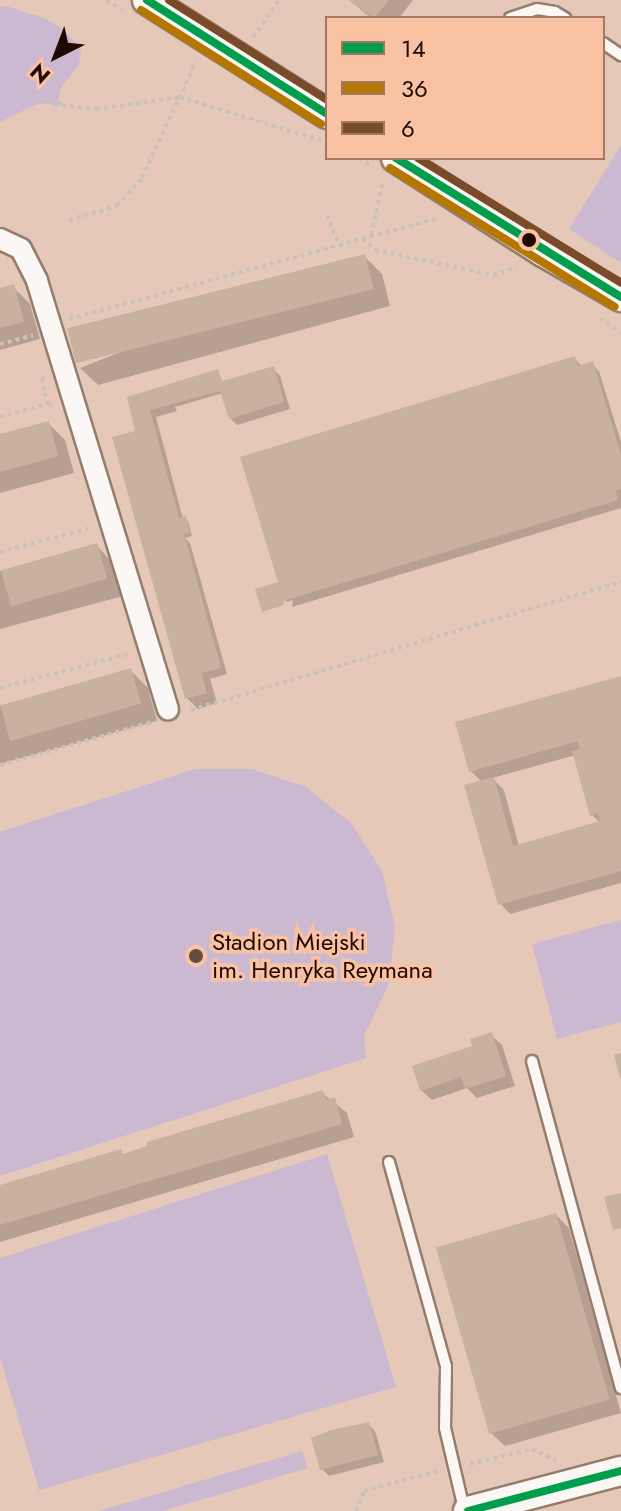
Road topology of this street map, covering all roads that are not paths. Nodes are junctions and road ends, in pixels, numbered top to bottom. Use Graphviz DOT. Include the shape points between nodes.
graph roads {
  1 [pos="147,0"];
  2 [pos="516,16"];
  3 [pos="562,16"];
  4 [pos="325,113"];
  5 [pos="402,165"];
  6 [pos="0,239"];
  7 [pos="621,297"];
  8 [pos="170,714"];
  9 [pos="532,1061"];
  10 [pos="389,1162"];
  11 [pos="621,1388"];
  12 [pos="621,1471"];
  13 [pos="466,1511"];
  1 -- 4 [label="street"];
  2 -- 3 [label="lane" via="537,9"];
  5 -- 7 [label="street"];
  6 -- 8 [label="street" via="21,249 37,281"];
  9 -- 11 [label="lane"];
  10 -- 13 [label="lane" via="446,1366 445,1428"];
  12 -- 13 [label="street"];
}
